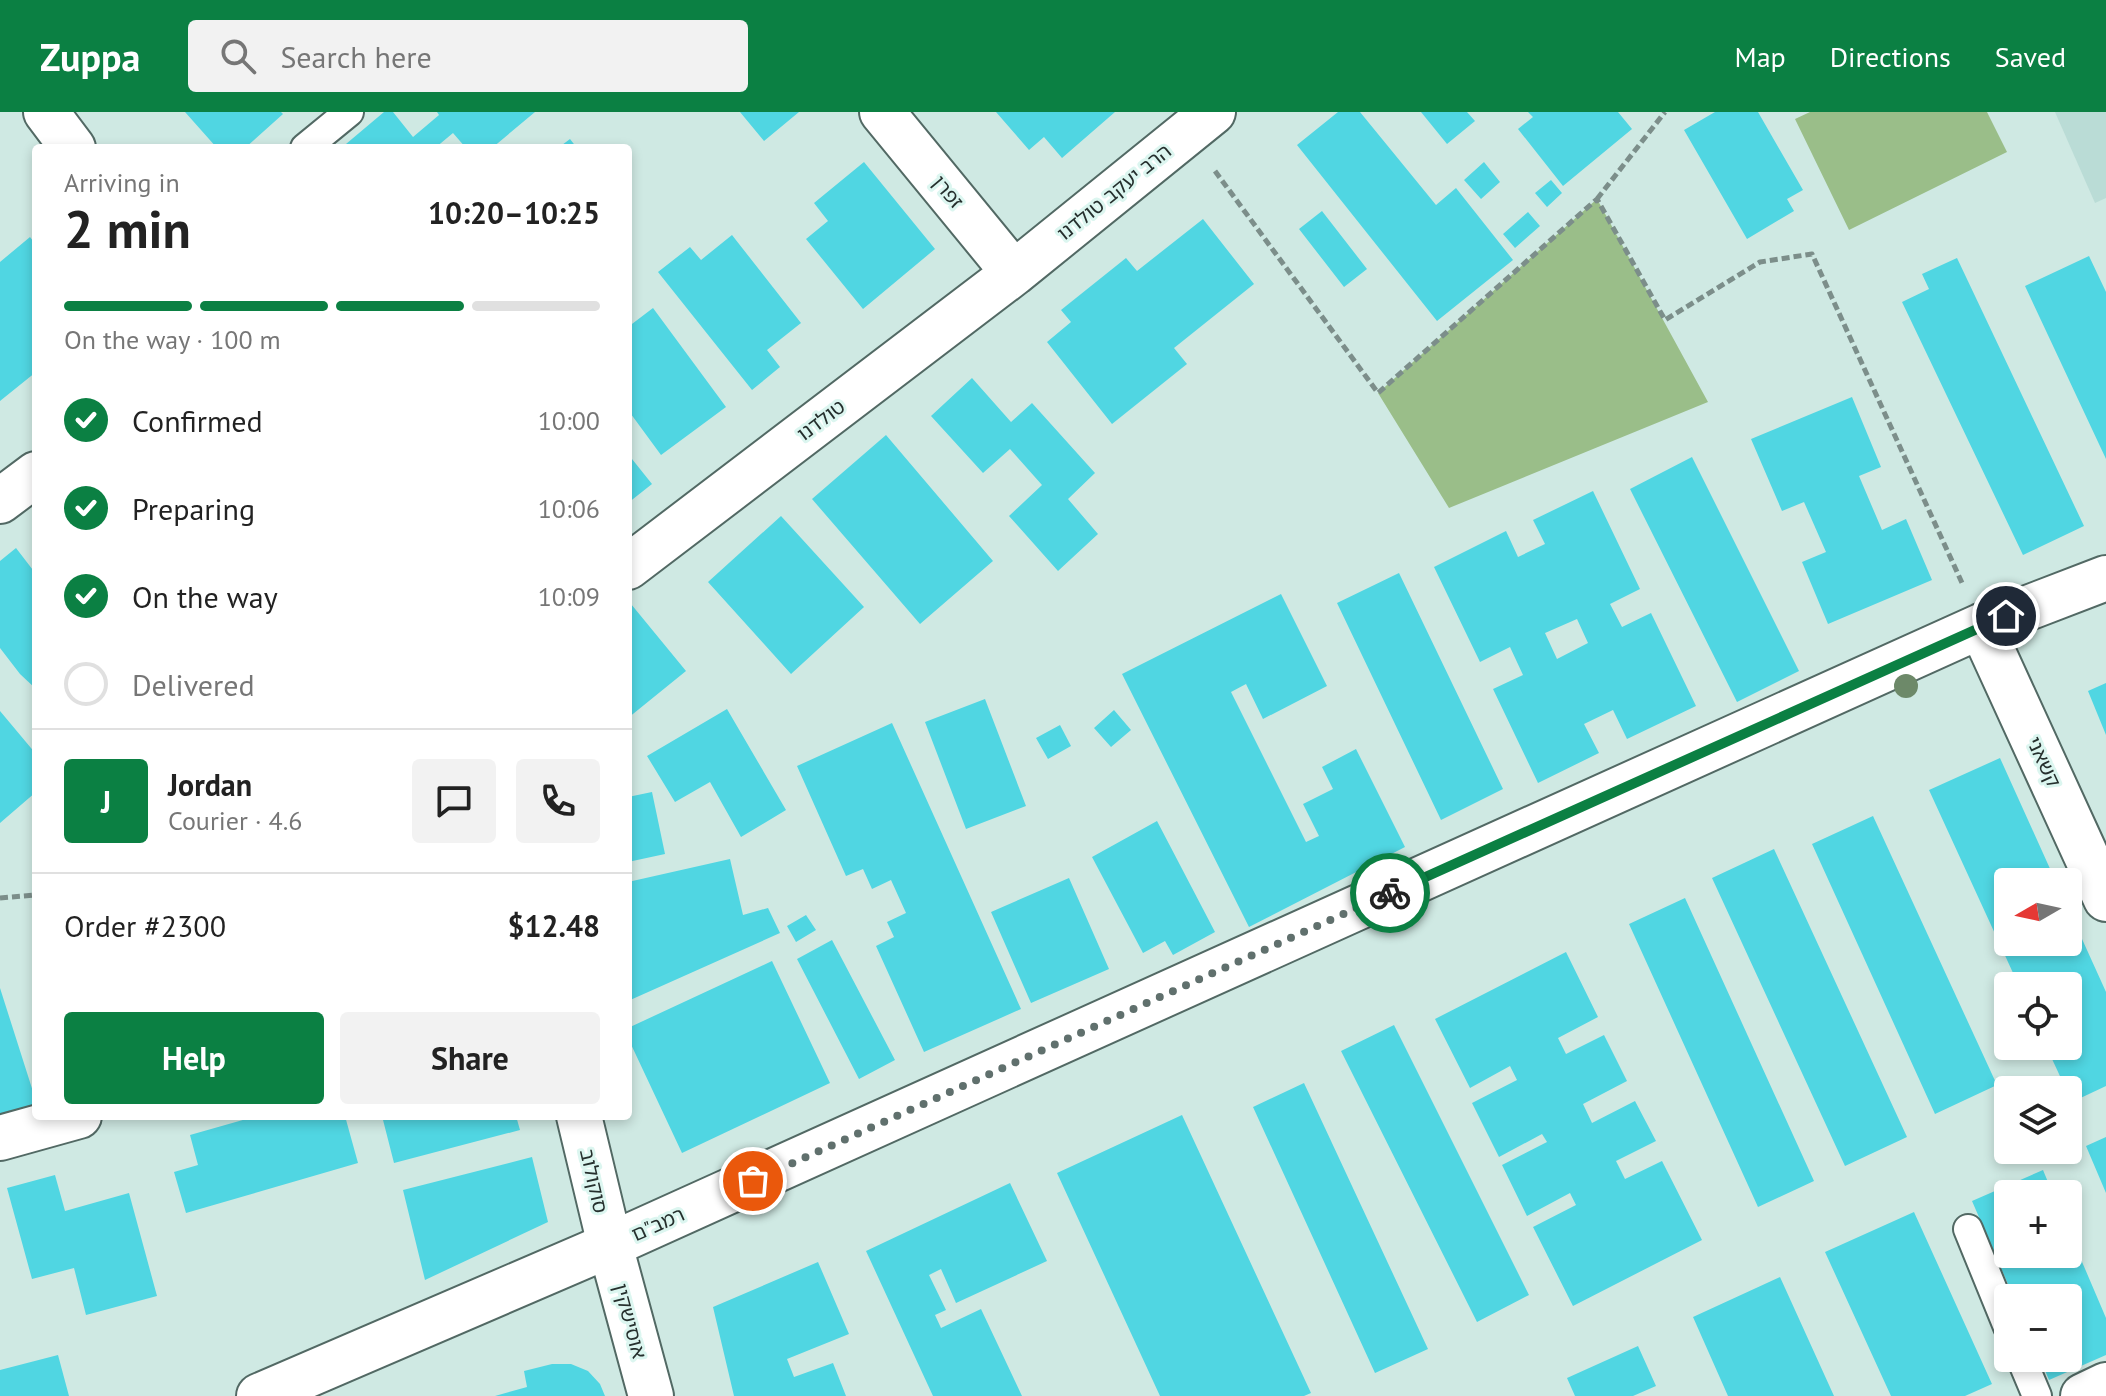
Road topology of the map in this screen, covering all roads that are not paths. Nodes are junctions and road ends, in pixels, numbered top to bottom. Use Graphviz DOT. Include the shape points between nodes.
graph roads {
  1 [pos="46,112"];
  2 [pos="349,112"];
  3 [pos="882,112"];
  4 [pos="1200,122"];
  5 [pos="70,144"];
  6 [pos="310,144"];
  7 [pos="1014,273"];
  8 [pos="32,477"];
  9 [pos="0,501"];
  10 [pos="632,564"];
  11 [pos="2106,578"];
  12 [pos="1981,626"];
  13 [pos="2106,899"];
  14 [pos="65,1120"];
  15 [pos="580,1120"];
  16 [pos="0,1138"];
  17 [pos="1968,1229"];
  18 [pos="610,1245"];
  19 [pos="1994,1293"];
  20 [pos="2027,1372"];
  21 [pos="2106,1385"];
  22 [pos="259,1396"];
  23 [pos="651,1396"];
  24 [pos="2037,1396"];
  25 [pos="2083,1396"];
  1 -- 5 [label="street"];
  2 -- 6 [label="lane"];
  3 -- 7 [label="street, זפרן"];
  4 -- 7 [label="street, הרב יעקב טולדנו"];
  7 -- 10 [label="street, טולדנו"];
  8 -- 9 [label="street"];
  11 -- 12 [label="street, רמב\"ם"];
  12 -- 13 [label="street, קשאני"];
  12 -- 18 [label="street, רמב\"ם"];
  14 -- 16 [label="street"];
  15 -- 18 [label="street, סוקולוב"];
  17 -- 19 [label="lane"];
  18 -- 22 [label="street, רמב\"ם"];
  18 -- 23 [label="street, אוסישקין"];
  20 -- 24 [label="lane"];
  21 -- 25 [label="street"];
}
